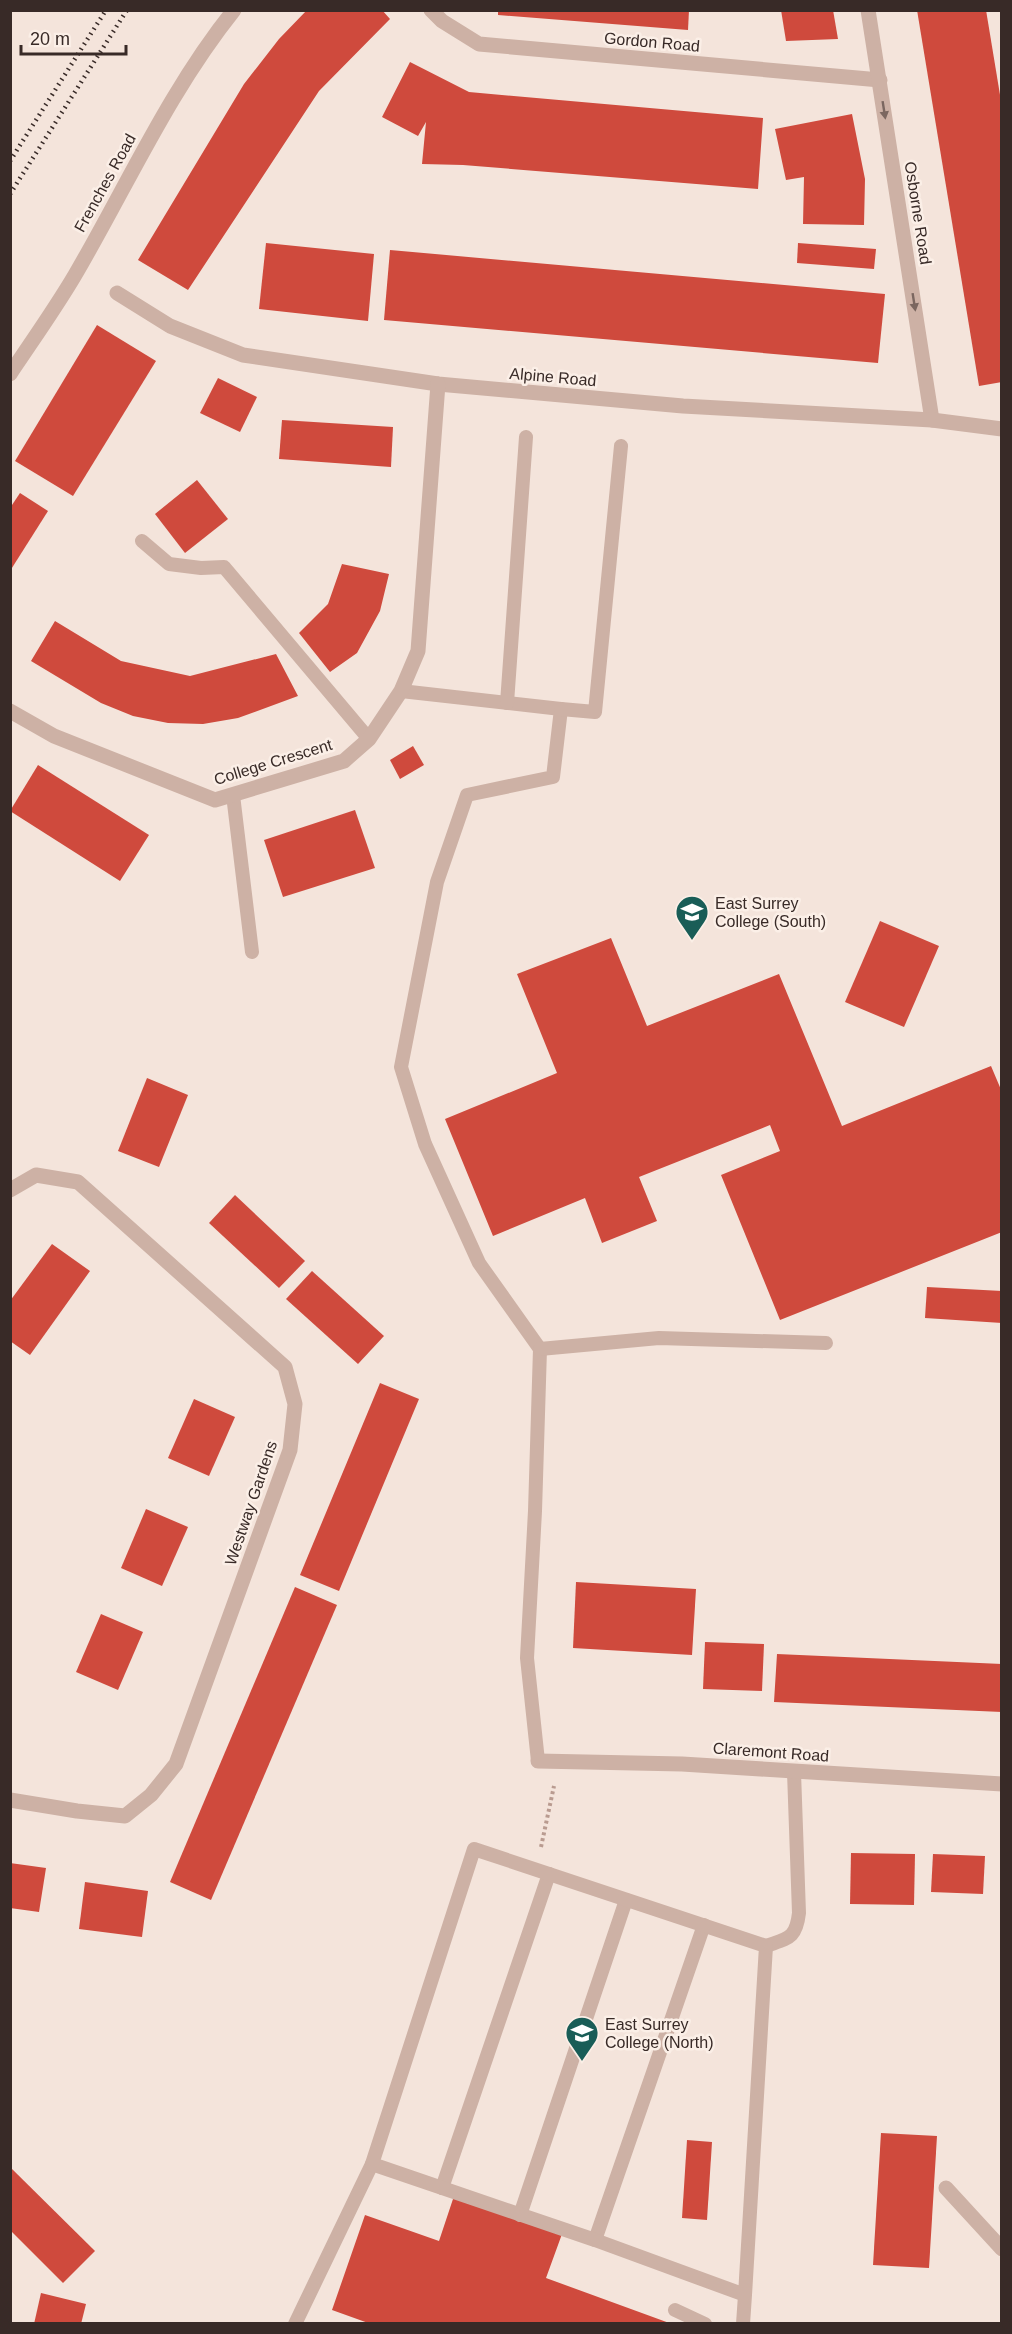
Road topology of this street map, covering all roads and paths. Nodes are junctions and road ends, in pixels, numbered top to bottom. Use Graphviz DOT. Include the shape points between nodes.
graph roads {
  1 [pos="234,10"];
  2 [pos="431,10"];
  3 [pos="868,10"];
  4 [pos="880,80"];
  5 [pos="117,293"];
  6 [pos="10,374"];
  7 [pos="438,384"];
  8 [pos="932,420"];
  9 [pos="1002,429"];
  10 [pos="526,437"];
  11 [pos="621,446"];
  12 [pos="142,541"];
  13 [pos="401,691"];
  14 [pos="507,703"];
  15 [pos="561,708"];
  16 [pos="10,711"];
  17 [pos="369,739"];
  18 [pos="233,795"];
  19 [pos="252,952"];
  20 [pos="10,1190"];
  21 [pos="826,1343"];
  22 [pos="540,1348"];
  23 [pos="538,1761"];
  24 [pos="556,1762"];
  25 [pos="794,1772"];
  26 [pos="1002,1784"];
  27 [pos="10,1800"];
  28 [pos="543,1872"];
  29 [pos="626,1900"];
  30 [pos="704,1925"];
  31 [pos="766,1946"];
  32 [pos="372,2164"];
  33 [pos="442,2188"];
  34 [pos="946,2188"];
  35 [pos="520,2215"];
  36 [pos="595,2240"];
  37 [pos="1002,2249"];
  38 [pos="745,2295"];
  39 [pos="675,2310"];
  40 [pos="295,2324"];
  41 [pos="705,2324"];
  42 [pos="743,2324"];
  1 -- 6 [label="street, Frenches Road" via="210,41 138,157 75,276"];
  2 -- 4 [label="street, Gordon Road" via="479,44"];
  3 -- 4 [label="street, Osborne Road"];
  4 -- 8 [label="street, Osborne Road, one-way"];
  5 -- 7 [label="street, Alpine Road" via="170,326 243,355"];
  7 -- 8 [label="street, Alpine Road" via="683,406"];
  7 -- 13 [label="street, College Crescent" via="418,651"];
  8 -- 9 [label="street, Alpine Road"];
  10 -- 14 [label="lane"];
  11 -- 15 [label="lane" via="595,712"];
  12 -- 17 [label="lane" via="169,564 224,567"];
  13 -- 14 [label="lane"];
  13 -- 17 [label="street, College Crescent"];
  14 -- 15 [label="lane"];
  15 -- 22 [label="lane" via="553,777 467,795 437,882 401,1067 425,1144 479,1263"];
  16 -- 18 [label="street, College Crescent" via="54,736 215,800"];
  17 -- 18 [label="street, College Crescent" via="344,760"];
  18 -- 19 [label="lane"];
  20 -- 27 [label="street, Westway Gardens" via="36,1175 78,1182 285,1367 295,1404 290,1450 176,1764 151,1795 125,1816"];
  21 -- 22 [label="lane" via="659,1338"];
  22 -- 23 [label="lane" via="527,1658"];
  23 -- 24 [label="street, Claremont Road"];
  24 -- 25 [label="street, Claremont Road" via="682,1764"];
  24 -- 28 [label="path"];
  25 -- 26 [label="street, Claremont Road"];
  25 -- 31 [label="lane" via="797,1928 791,1937"];
  28 -- 29 [label="lane"];
  28 -- 32 [label="lane" via="474,1849"];
  28 -- 33 [label="lane"];
  29 -- 30 [label="lane"];
  29 -- 35 [label="lane"];
  30 -- 31 [label="lane"];
  30 -- 36 [label="lane"];
  31 -- 38 [label="lane"];
  32 -- 33 [label="lane"];
  32 -- 40 [label="lane"];
  33 -- 35 [label="lane"];
  34 -- 37 [label="street"];
  35 -- 36 [label="lane"];
  36 -- 38 [label="lane"];
  38 -- 42 [label="lane"];
  39 -- 41 [label="lane"];
}
